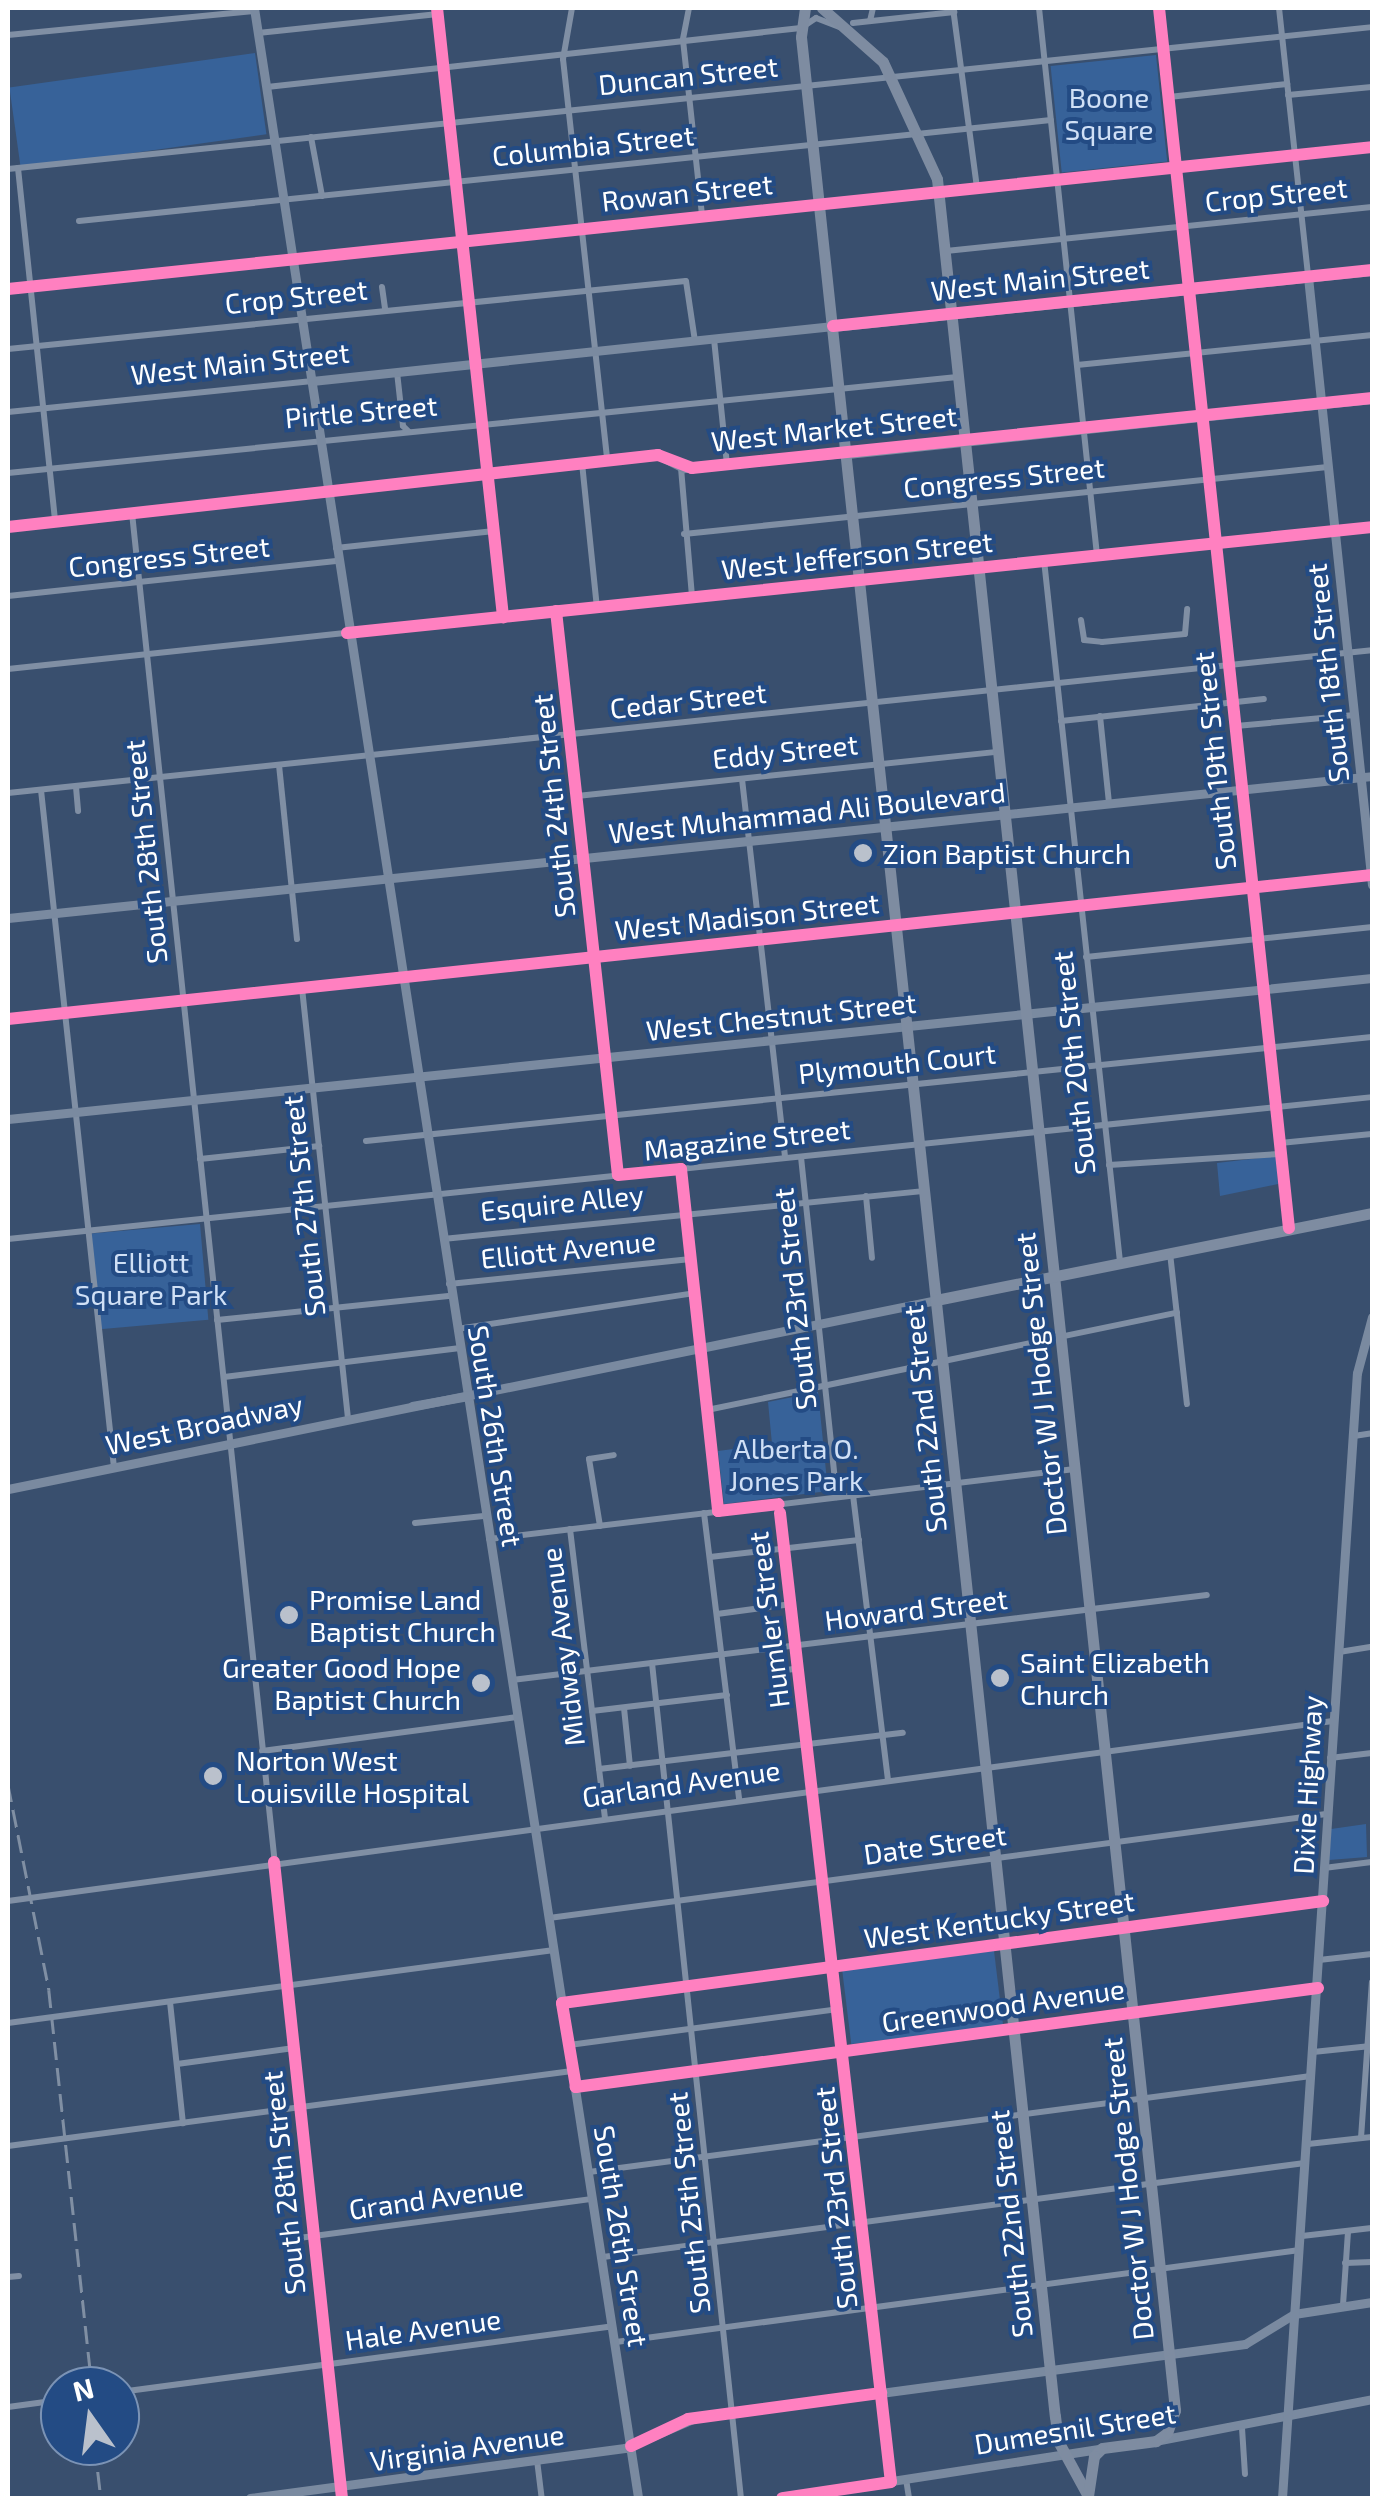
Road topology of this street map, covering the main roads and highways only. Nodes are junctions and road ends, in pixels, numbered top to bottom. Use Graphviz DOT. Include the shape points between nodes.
graph roads {
  1 [pos="805,8"];
  2 [pos="822,8"];
  3 [pos="1372,270"];
  4 [pos="951,314"];
  5 [pos="832,326"];
  6 [pos="1372,398"];
  7 [pos="964,440"];
  8 [pos="847,453"];
  9 [pos="1372,1213"];
  10 [pos="1054,1276"];
  11 [pos="936,1300"];
  12 [pos="1156,2441"];
  13 [pos="1088,2497"];
  1 -- 5 [label="main road, South 22nd Street" via="801,28"];
  2 -- 4 [label="main road, Doctor W J Hodge Street" via="851,27 893,76 920,134 938,192"];
  3 -- 4 [label="main road, West Main Street"];
  4 -- 5 [label="main road, West Main Street"];
  4 -- 7 [label="main road, Doctor W J Hodge Street"];
  5 -- 8 [label="main road, South 22nd Street"];
  6 -- 7 [label="main road, West Market Street"];
  7 -- 8 [label="main road, West Market Street"];
  7 -- 10 [label="main road, Doctor W J Hodge Street"];
  8 -- 11 [label="main road, South 22nd Street"];
  9 -- 10 [label="main road, West Broadway"];
  10 -- 11 [label="main road, West Broadway"];
  10 -- 12 [label="main road, Doctor W J Hodge Street" via="1170,2354 1174,2421"];
  11 -- 13 [label="main road, South 22nd Street" via="1057,2438"];
  12 -- 13 [label="main road, Dumesnil Street" via="1102,2448 1089,2463"];
}
